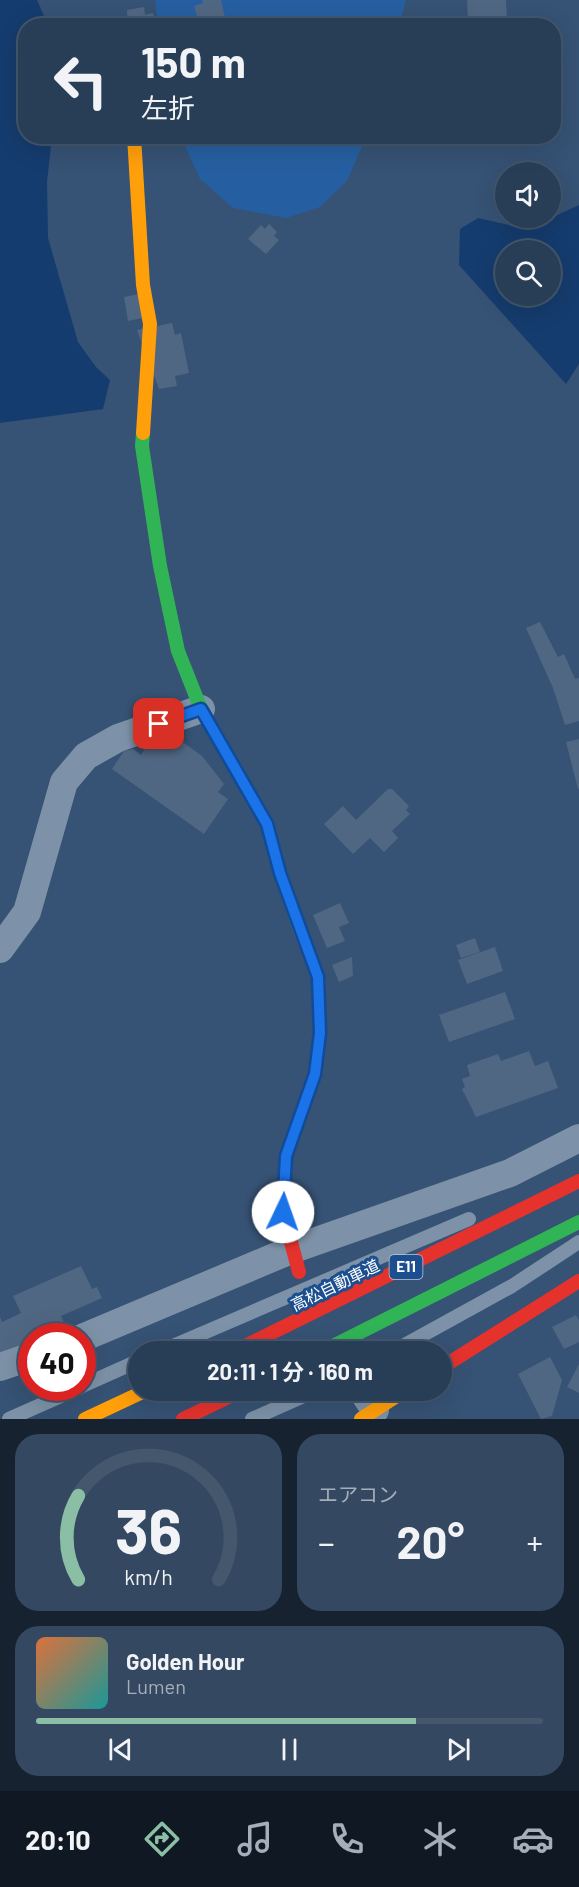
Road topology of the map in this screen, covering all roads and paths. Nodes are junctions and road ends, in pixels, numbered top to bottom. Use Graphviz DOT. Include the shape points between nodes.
graph roads {
  1 [pos="134,144"];
  2 [pos="201,709"];
  3 [pos="0,949"];
  4 [pos="579,1138"];
  5 [pos="579,1179"];
  6 [pos="579,1222"];
  7 [pos="579,1242"];
  8 [pos="295,1261"];
  9 [pos="579,1281"];
  10 [pos="96,1333"];
  11 [pos="185,1341"];
  12 [pos="257,1341"];
  13 [pos="343,1341"];
  14 [pos="412,1341"];
  15 [pos="18,1361"];
  16 [pos="452,1361"];
  17 [pos="128,1366"];
  18 [pos="0,1367"];
  19 [pos="96,1380"];
  20 [pos="128,1399"];
  21 [pos="50,1401"];
  22 [pos="220,1401"];
  23 [pos="293,1401"];
  24 [pos="387,1401"];
  25 [pos="372,1410"];
  26 [pos="9,1419"];
  27 [pos="85,1419"];
  28 [pos="183,1419"];
  29 [pos="252,1419"];
  1 -- 2 [label="main road" via="143,285 150,324 142,446 160,566 178,651"];
  2 -- 3 [label="street" via="118,738 86,756 64,782 27,912"];
  2 -- 8 [label="main road" via="267,824 280,873 318,977 320,1033 315,1074 286,1156 283,1212"];
  4 -- 8 [label="street" via="510,1173"];
  5 -- 11 [label="lane" via="467,1220"];
  5 -- 12 [label="main road, 高松自動車道 / E11"];
  6 -- 13 [label="main road, E11"];
  7 -- 14 [label="lane" via="512,1286"];
  8 -- 10 [label="street"];
  9 -- 16 [label="main road"];
  15 -- 18 [label="street"];
  17 -- 19 [label="lane"];
  20 -- 27 [label="main road"];
  21 -- 26 [label="lane"];
  22 -- 28 [label="main road"];
  23 -- 29 [label="lane"];
  24 -- 25 [label="main road"];
}
